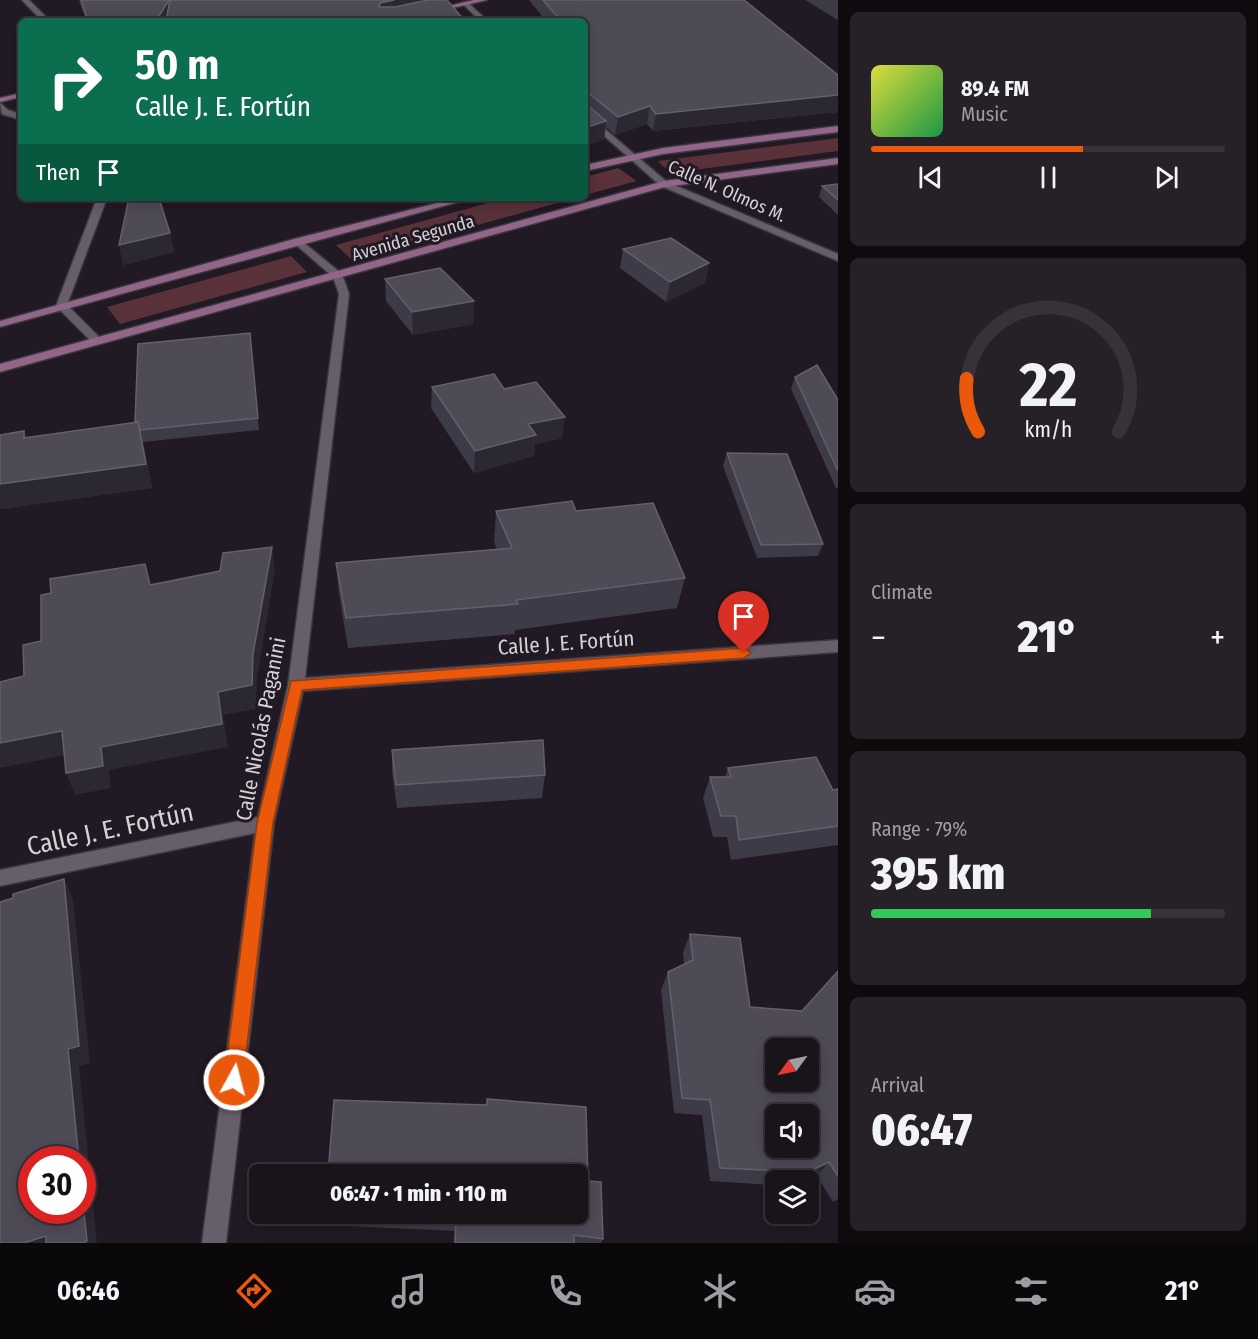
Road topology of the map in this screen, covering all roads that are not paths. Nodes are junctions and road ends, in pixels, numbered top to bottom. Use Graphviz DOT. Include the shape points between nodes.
graph roads {
  1 [pos="25,0"];
  2 [pos="484,0"];
  3 [pos="465,3"];
  4 [pos="431,11"];
  5 [pos="43,18"];
  6 [pos="481,18"];
  7 [pos="18,96"];
  8 [pos="0,100"];
  9 [pos="0,105"];
  10 [pos="18,116"];
  11 [pos="588,118"];
  12 [pos="838,129"];
  13 [pos="631,157"];
  14 [pos="838,161"];
  15 [pos="588,167"];
  16 [pos="664,184"];
  17 [pos="101,201"];
  18 [pos="456,201"];
  19 [pos="298,241"];
  20 [pos="838,258"];
  21 [pos="338,276"];
  22 [pos="61,306"];
  23 [pos="0,324"];
  24 [pos="97,341"];
  25 [pos="0,366"];
  26 [pos="838,646"];
  27 [pos="296,685"];
  28 [pos="265,823"];
  29 [pos="0,878"];
  30 [pos="214,1243"];
  1 -- 5 [label="street"];
  2 -- 3 [label="main road"];
  3 -- 4 [label="main road"];
  3 -- 6 [label="street"];
  7 -- 8 [label="main road"];
  9 -- 10 [label="street" via="5,112"];
  11 -- 13 [label="street, Calle N. Olmos M."];
  12 -- 13 [label="main road"];
  13 -- 15 [label="main road"];
  13 -- 16 [label="street, Calle N. Olmos M."];
  14 -- 16 [label="main road, Avenida Segunda"];
  16 -- 20 [label="street, Calle N. Olmos M."];
  16 -- 21 [label="main road, Avenida Segunda"];
  17 -- 22 [label="street"];
  18 -- 19 [label="main road, Avenida Segunda"];
  19 -- 21 [label="street"];
  19 -- 22 [label="main road, Avenida Segunda"];
  21 -- 24 [label="main road, Avenida Segunda"];
  21 -- 27 [label="street, Calle Nicolás Paganini" via="344,294"];
  22 -- 23 [label="main road, Avenida Segunda"];
  22 -- 24 [label="street"];
  24 -- 25 [label="main road, Avenida Segunda"];
  26 -- 27 [label="street, Calle J. E. Fortún"];
  27 -- 28 [label="street, Calle Nicolás Paganini"];
  28 -- 29 [label="street, Calle J. E. Fortún"];
  28 -- 30 [label="street, Calle Nicolás Paganini"];
}
